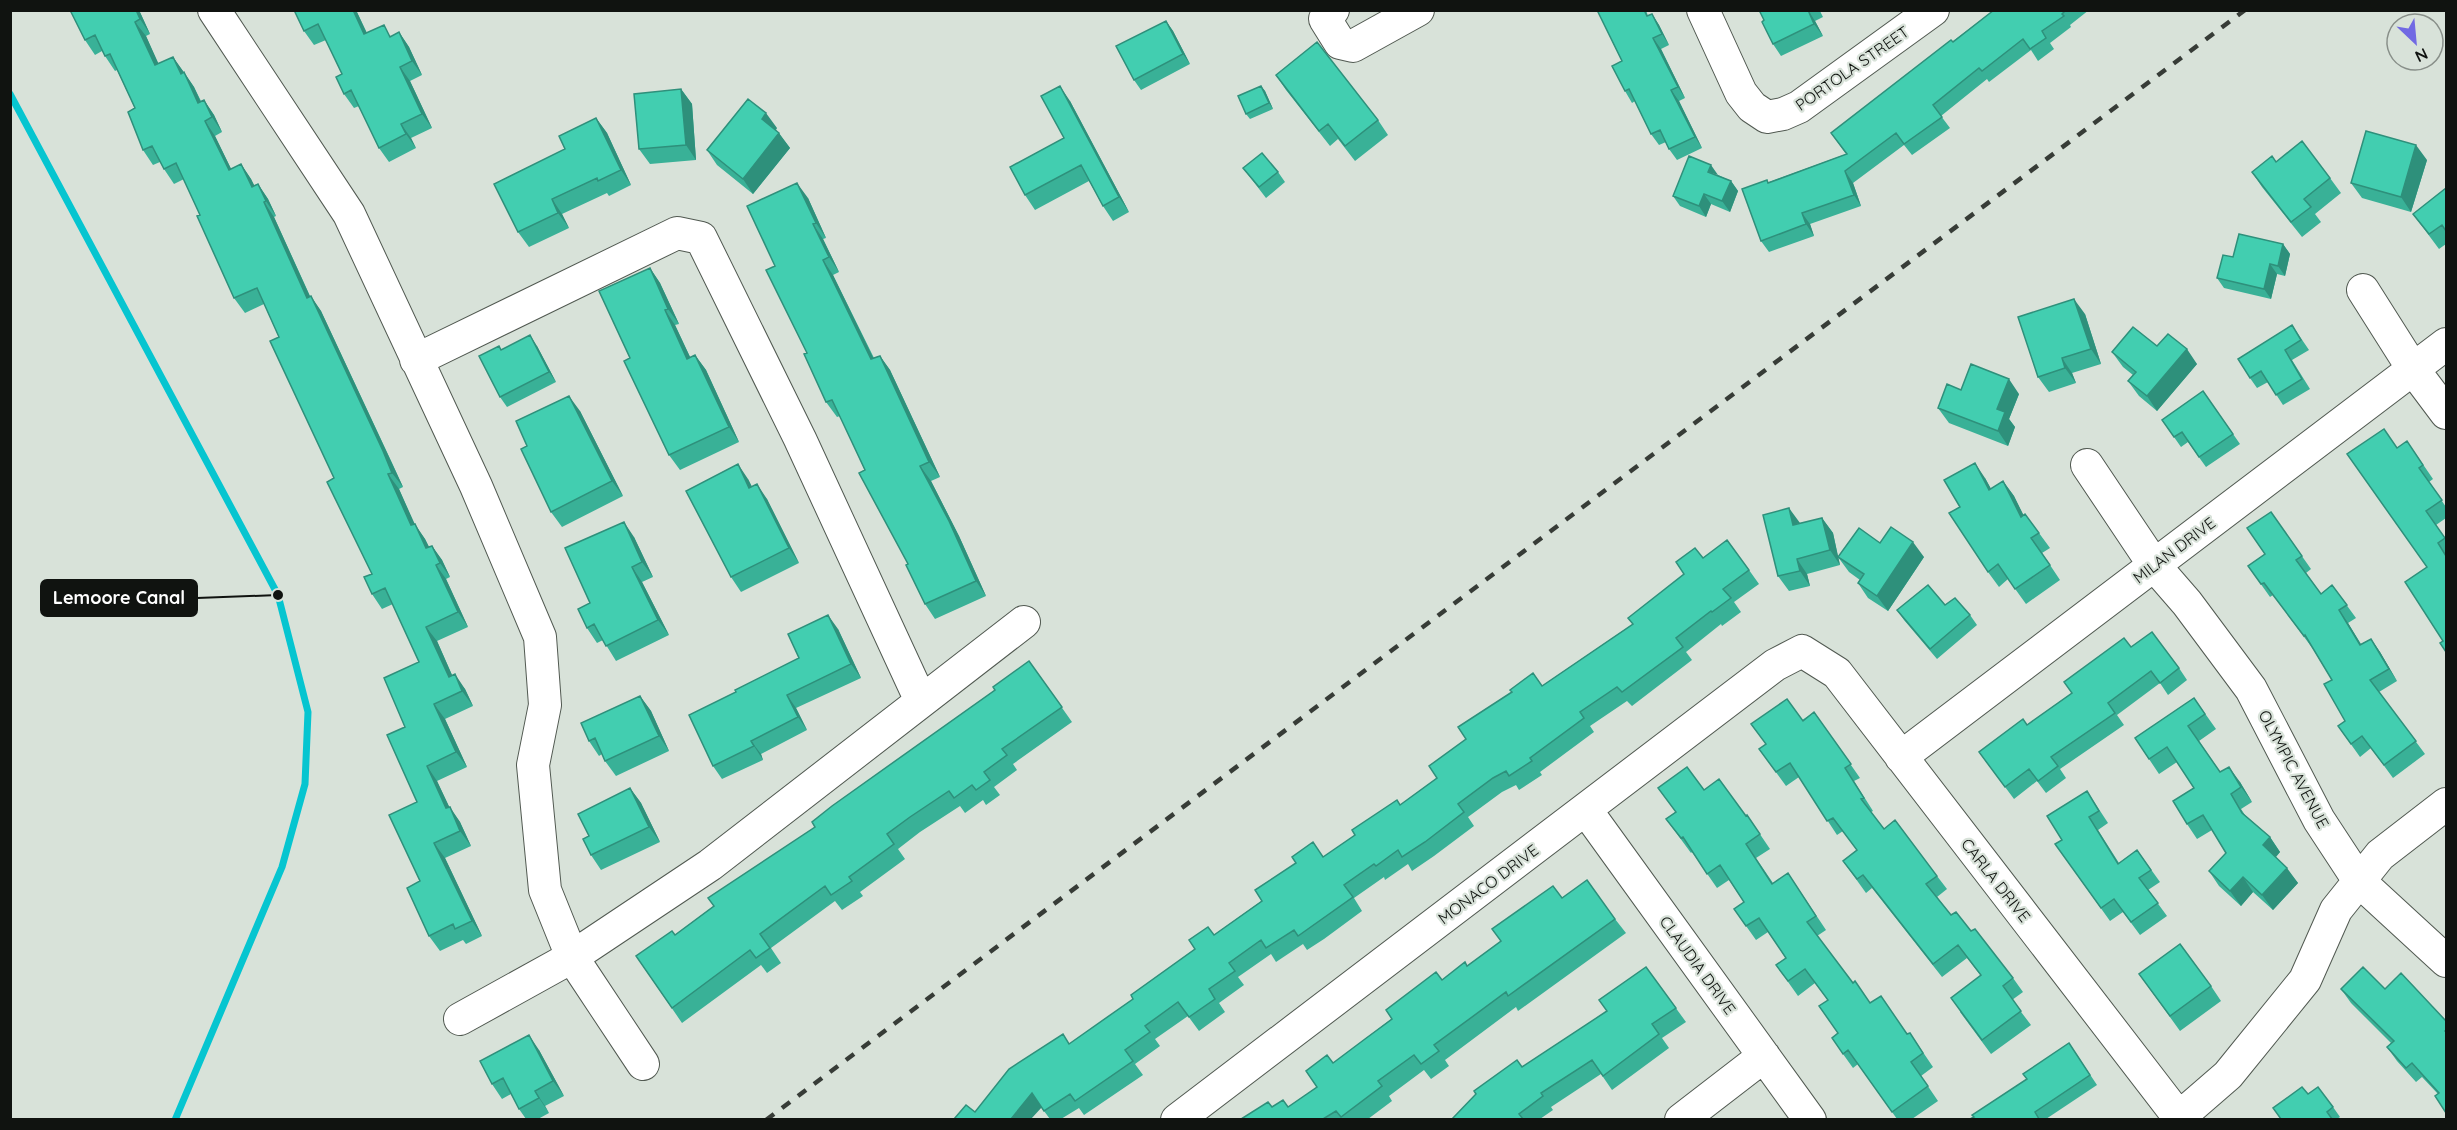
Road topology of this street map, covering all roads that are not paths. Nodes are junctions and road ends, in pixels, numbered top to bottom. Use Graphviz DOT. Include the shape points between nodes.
graph roads {
  1 [pos="214,10"];
  2 [pos="1333,10"];
  3 [pos="1418,10"];
  4 [pos="1703,10"];
  5 [pos="1933,10"];
  6 [pos="2363,290"];
  7 [pos="2446,344"];
  8 [pos="416,360"];
  9 [pos="2413,369"];
  10 [pos="2446,413"];
  11 [pos="2087,465"];
  12 [pos="2154,565"];
  13 [pos="1024,622"];
  14 [pos="1802,651"];
  15 [pos="921,701"];
  16 [pos="1901,757"];
  17 [pos="2446,804"];
  18 [pos="1586,810"];
  19 [pos="2360,881"];
  20 [pos="572,957"];
  21 [pos="2446,961"];
  22 [pos="460,1019"];
  23 [pos="1764,1056"];
  24 [pos="643,1064"];
  25 [pos="1177,1119"];
  26 [pos="1681,1119"];
  27 [pos="1810,1119"];
  28 [pos="2179,1119"];
  1 -- 8 [label="street" via="349,214"];
  2 -- 3 [label="street" via="1325,19 1340,43 1353,46"];
  4 -- 5 [label="street, PORTOLA STREET" via="1741,93 1767,117 1799,107"];
  6 -- 9 [label="street"];
  7 -- 9 [label="street, MILAN DRIVE"];
  8 -- 15 [label="street" via="677,232 701,238"];
  8 -- 20 [label="street" via="476,486 540,637 545,705 533,765 545,890"];
  9 -- 10 [label="street"];
  9 -- 12 [label="street, MILAN DRIVE"];
  11 -- 12 [label="street, OLYMPIC AVENUE"];
  12 -- 16 [label="street, MILAN DRIVE"];
  12 -- 19 [label="street, OLYMPIC AVENUE" via="2251,689 2319,820"];
  13 -- 15 [label="street"];
  14 -- 16 [label="street, CARLA DRIVE" via="1837,673"];
  14 -- 18 [label="street, MONACO DRIVE" via="1775,665"];
  15 -- 20 [label="street" via="710,865"];
  16 -- 28 [label="street, CARLA DRIVE"];
  17 -- 19 [label="street" via="2380,855"];
  18 -- 23 [label="street, CLAUDIA DRIVE"];
  18 -- 25 [label="street, MONACO DRIVE"];
  19 -- 21 [label="street, OLYMPIC AVENUE"];
  19 -- 28 [label="street" via="2336,910 2305,980 2228,1075"];
  20 -- 22 [label="street"];
  20 -- 24 [label="street"];
  23 -- 26 [label="street"];
  23 -- 27 [label="street, CLAUDIA DRIVE"];
}
